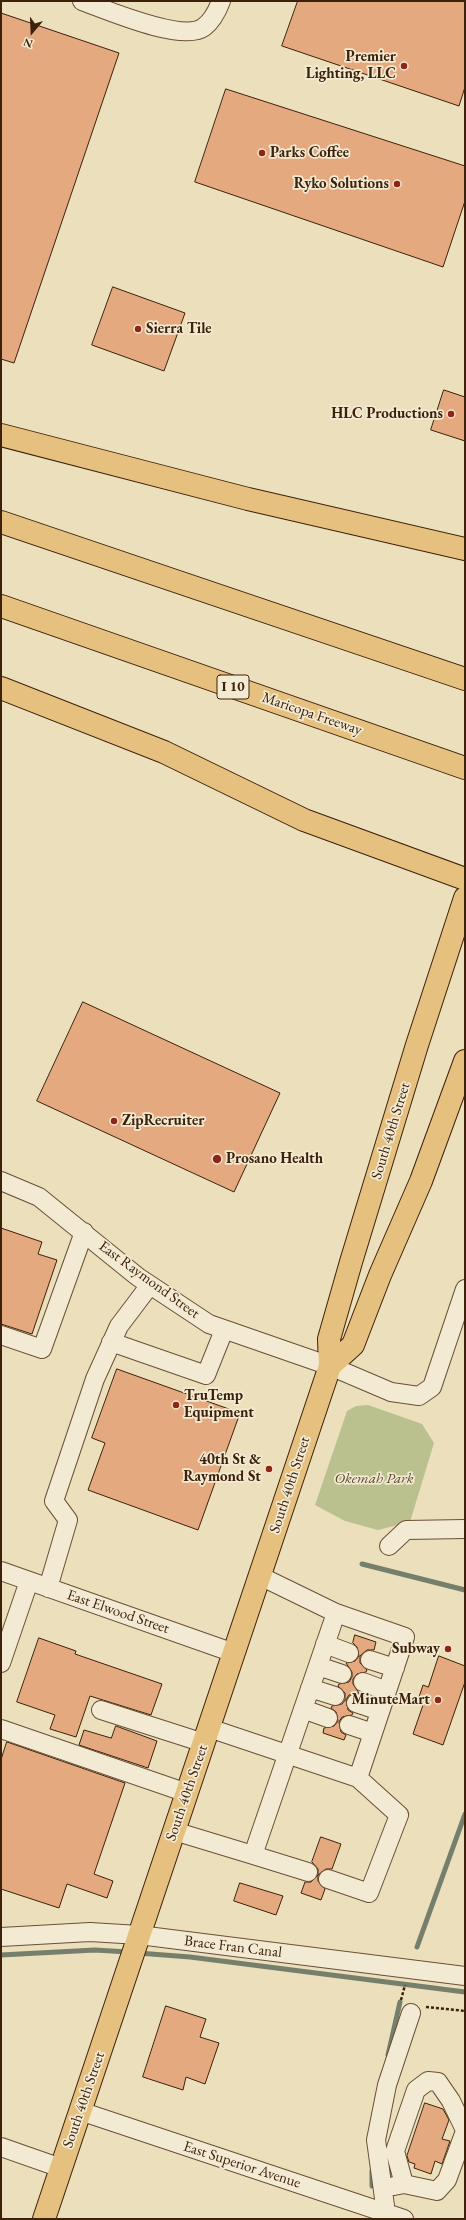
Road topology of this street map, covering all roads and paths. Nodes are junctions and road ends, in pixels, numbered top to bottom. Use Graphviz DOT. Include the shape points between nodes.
graph roads {
  1 [pos="82,1"];
  2 [pos="221,1"];
  3 [pos="1,435"];
  4 [pos="1,522"];
  5 [pos="465,549"];
  6 [pos="8,609"];
  7 [pos="465,678"];
  8 [pos="1,688"];
  9 [pos="465,768"];
  10 [pos="465,879"];
  11 [pos="465,898"];
  12 [pos="465,1061"];
  13 [pos="1,1180"];
  14 [pos="84,1232"];
  15 [pos="150,1285"];
  16 [pos="465,1289"];
  17 [pos="224,1330"];
  18 [pos="1,1335"];
  19 [pos="111,1342"];
  20 [pos="330,1366"];
  21 [pos="465,1529"];
  22 [pos="389,1546"];
  23 [pos="1,1571"];
  24 [pos="260,1576"];
  25 [pos="29,1581"];
  26 [pos="48,1588"];
  27 [pos="336,1613"];
  28 [pos="325,1644"];
  29 [pos="234,1653"];
  30 [pos="350,1653"];
  31 [pos="370,1660"];
  32 [pos="1,1663"];
  33 [pos="318,1666"];
  34 [pos="395,1668"];
  35 [pos="342,1674"];
  36 [pos="363,1682"];
  37 [pos="310,1688"];
  38 [pos="387,1690"];
  39 [pos="335,1696"];
  40 [pos="356,1703"];
  41 [pos="303,1709"];
  42 [pos="101,1710"];
  43 [pos="380,1711"];
  44 [pos="328,1718"];
  45 [pos="349,1725"];
  46 [pos="1,1729"];
  47 [pos="373,1733"];
  48 [pos="206,1736"];
  49 [pos="287,1754"];
  50 [pos="358,1778"];
  51 [pos="187,1793"];
  52 [pos="174,1831"];
  53 [pos="253,1855"];
  54 [pos="308,1872"];
  55 [pos="328,1879"];
  56 [pos="139,1936"];
  57 [pos="1,1937"];
  58 [pos="465,1976"];
  59 [pos="407,1981"];
  60 [pos="405,2008"];
  61 [pos="465,2011"];
  62 [pos="80,2111"];
  63 [pos="465,2131"];
  64 [pos="1,2147"];
  65 [pos="61,2168"];
  66 [pos="404,2184"];
  67 [pos="383,2189"];
  68 [pos="363,2212"];
  69 [pos="386,2213"];
  70 [pos="44,2219"];
  71 [pos="404,2219"];
  1 -- 2 [label="street" via="161,28 182,32 204,27 219,8"];
  3 -- 5 [label="main road" via="248,499"];
  4 -- 7 [label="main road"];
  6 -- 9 [label="main road, Maricopa Freeway / I 10"];
  8 -- 10 [label="main road" via="164,752 304,820"];
  11 -- 20 [label="main road, South 40th Street" via="350,1262 329,1339"];
  12 -- 20 [label="main road, South 40th Street" via="421,1181 353,1345"];
  13 -- 14 [label="street, East Raymond Street" via="39,1197"];
  14 -- 15 [label="street, East Raymond Street"];
  14 -- 18 [label="street" via="42,1349"];
  15 -- 17 [label="street, East Raymond Street" via="209,1324"];
  15 -- 19 [label="street" via="119,1326"];
  16 -- 20 [label="street" via="432,1387 419,1396 391,1392"];
  17 -- 19 [label="street" via="206,1375"];
  17 -- 20 [label="street, East Raymond Street"];
  19 -- 26 [label="street" via="95,1379 54,1501 68,1520"];
  20 -- 24 [label="main road, South 40th Street"];
  21 -- 22 [label="street" via="406,1530"];
  23 -- 25 [label="street, East Elwood Street"];
  24 -- 27 [label="street"];
  24 -- 29 [label="main road, South 40th Street"];
  25 -- 26 [label="street, East Elwood Street"];
  25 -- 32 [label="street"];
  26 -- 29 [label="street, East Elwood Street"];
  27 -- 28 [label="street"];
  27 -- 34 [label="street" via="405,1637"];
  28 -- 30 [label="street"];
  28 -- 33 [label="street"];
  29 -- 48 [label="main road, South 40th Street"];
  31 -- 34 [label="street"];
  33 -- 35 [label="street"];
  33 -- 37 [label="street"];
  34 -- 38 [label="street"];
  36 -- 38 [label="street"];
  37 -- 39 [label="street"];
  37 -- 41 [label="street"];
  38 -- 43 [label="street"];
  40 -- 43 [label="street"];
  41 -- 44 [label="street"];
  41 -- 49 [label="street"];
  42 -- 48 [label="street"];
  43 -- 47 [label="street"];
  45 -- 47 [label="street"];
  46 -- 51 [label="street"];
  47 -- 50 [label="street"];
  48 -- 49 [label="street"];
  48 -- 51 [label="main road, South 40th Street"];
  49 -- 50 [label="street"];
  49 -- 53 [label="street"];
  50 -- 55 [label="street" via="399,1816 369,1893"];
  51 -- 52 [label="main road, South 40th Street"];
  52 -- 53 [label="street"];
  52 -- 56 [label="main road, South 40th Street"];
  53 -- 54 [label="street"];
  56 -- 57 [label="street, Brace Fran Canal" via="90,1932"];
  56 -- 58 [label="street, Brace Fran Canal"];
  56 -- 62 [label="main road, South 40th Street"];
  59 -- 60 [label="path"];
  60 -- 61 [label="path" via="428,2006"];
  60 -- 67 [label="street" via="376,2140"];
  62 -- 65 [label="main road, South 40th Street"];
  62 -- 68 [label="street, East Superior Avenue"];
  63 -- 66 [label="street" via="448,2180 437,2191"];
  63 -- 66 [label="street" via="451,2101 438,2082 428,2082 416,2090 395,2150"];
  64 -- 65 [label="street"];
  65 -- 70 [label="main road, South 40th Street"];
  66 -- 67 [label="street"];
  67 -- 69 [label="street"];
  68 -- 69 [label="street, East Superior Avenue"];
  69 -- 71 [label="street, East Superior Avenue"];
}
